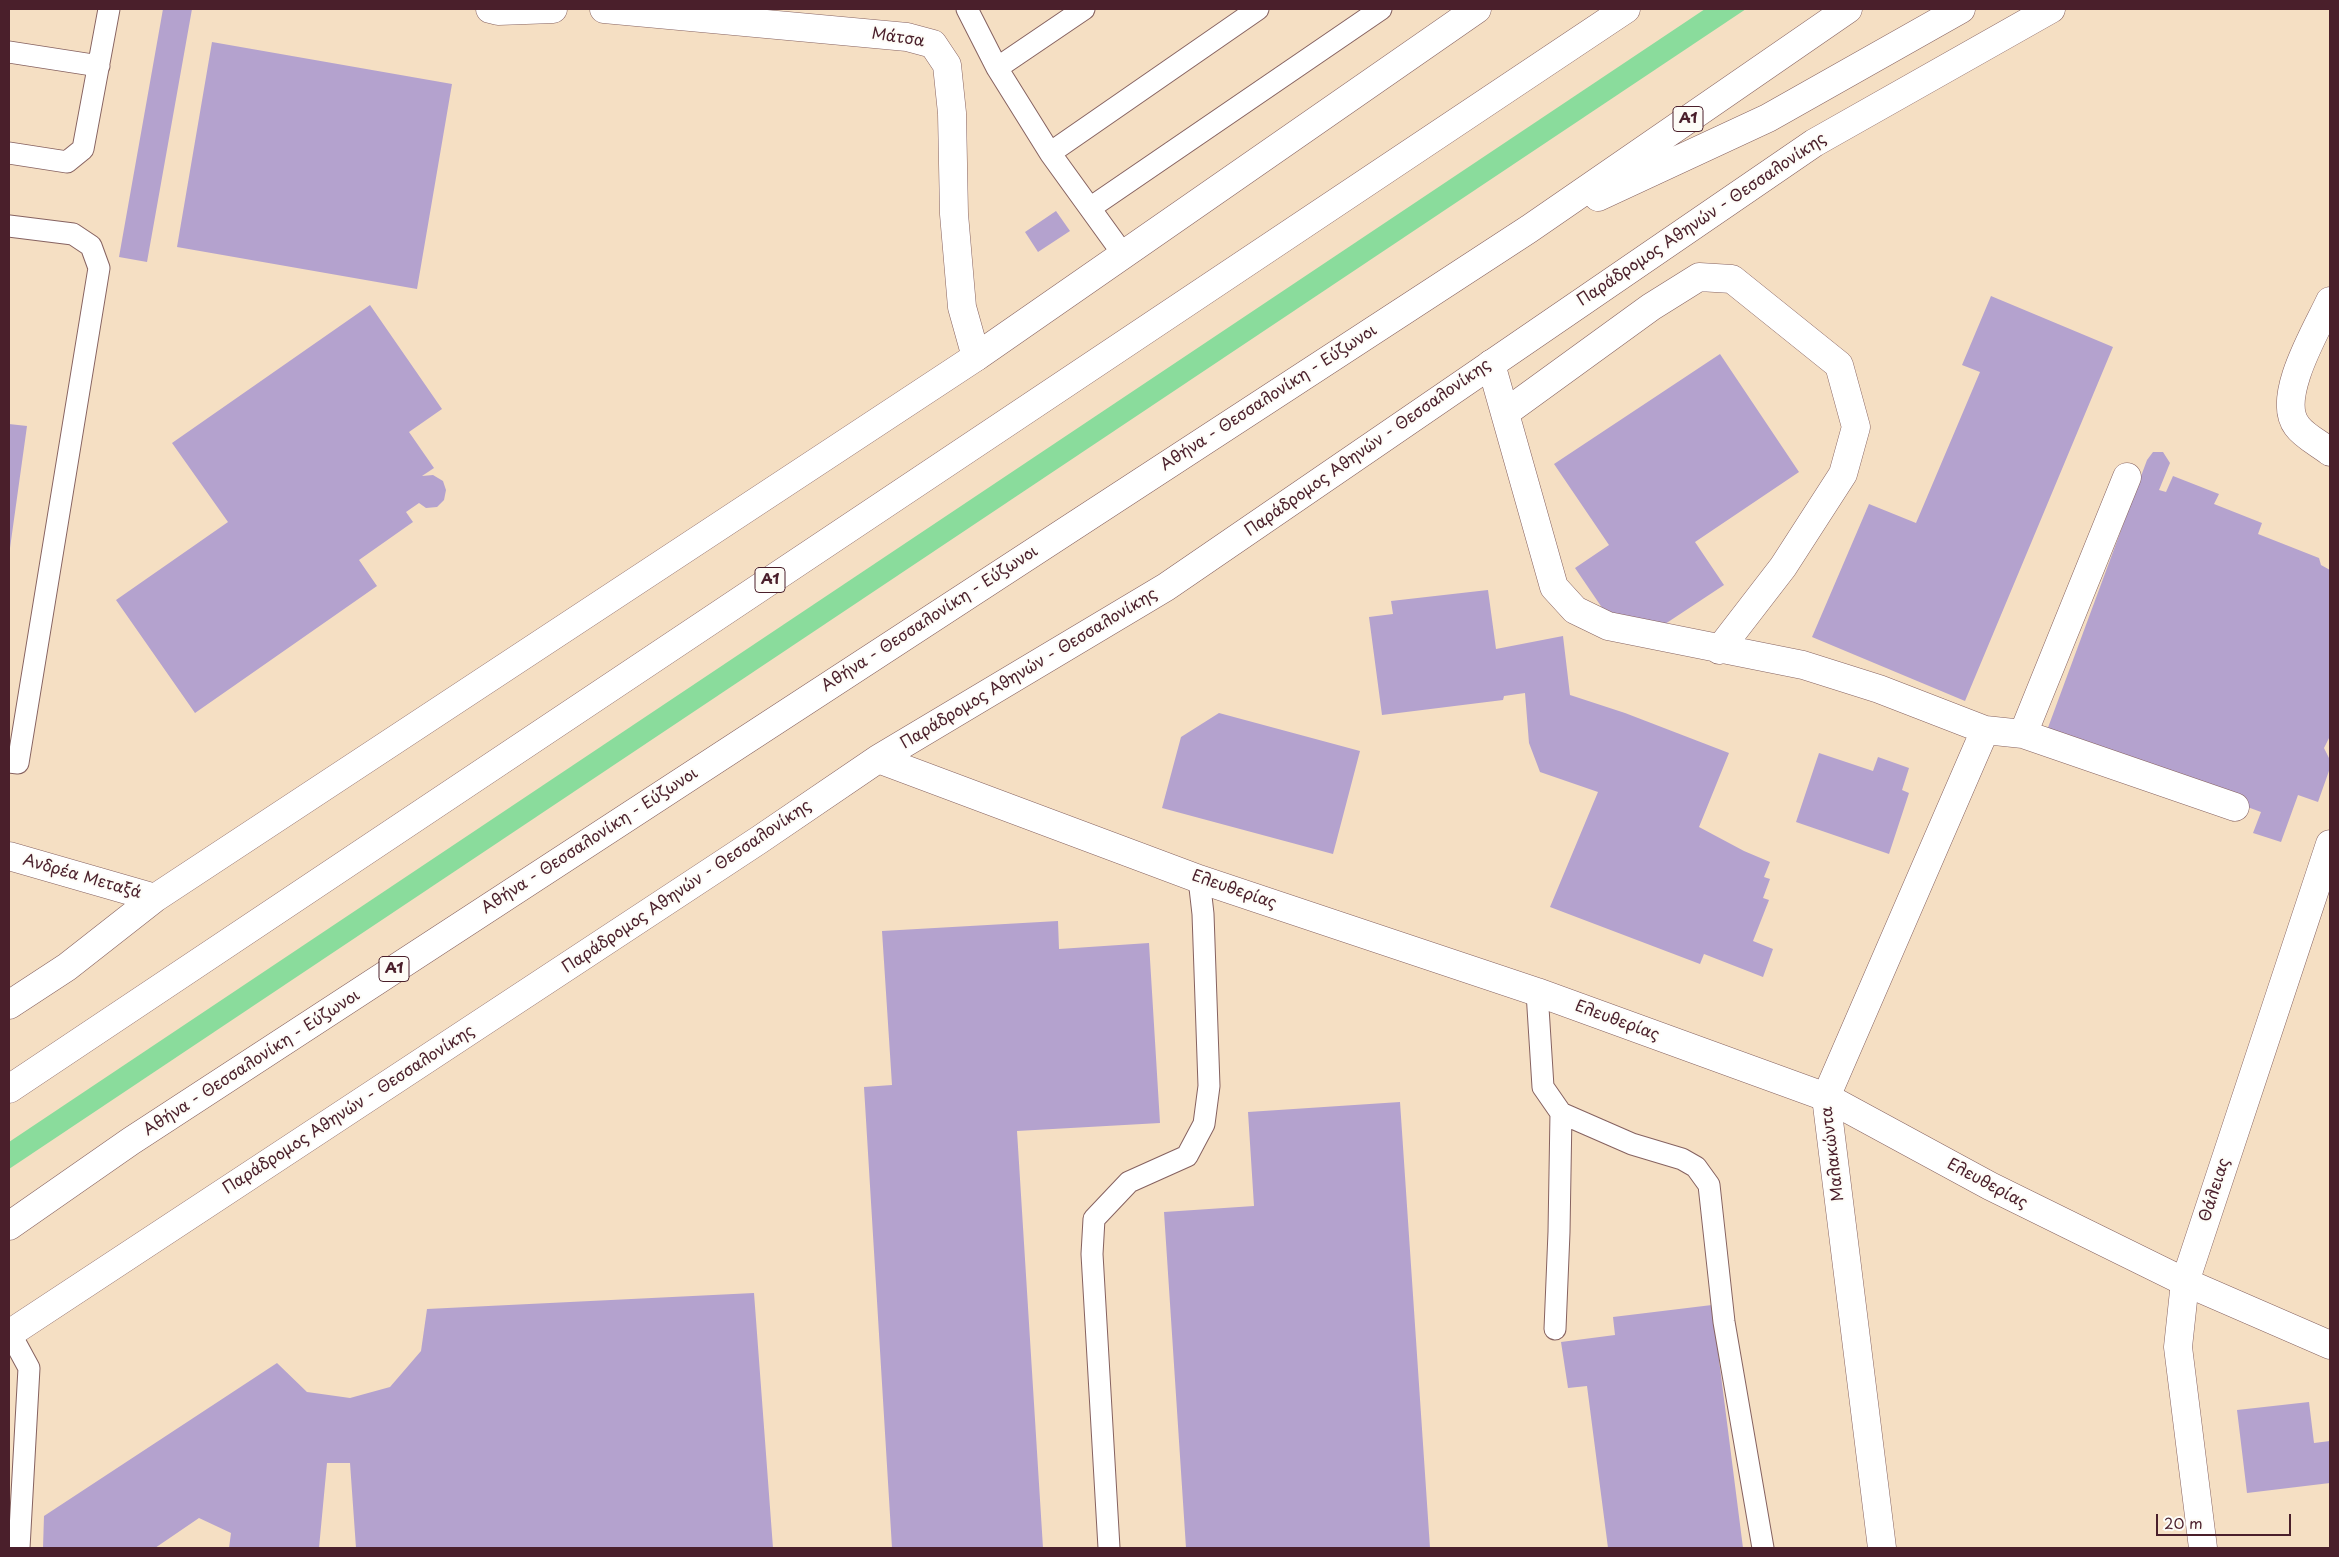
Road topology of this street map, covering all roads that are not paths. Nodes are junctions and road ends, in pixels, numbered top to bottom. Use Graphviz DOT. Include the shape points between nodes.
graph roads {
  1 [pos="109,9"];
  2 [pos="490,9"];
  3 [pos="552,9"];
  4 [pos="604,9"];
  5 [pos="1084,9"];
  6 [pos="1258,9"];
  7 [pos="1381,9"];
  8 [pos="1477,9"];
  9 [pos="1626,9"];
  10 [pos="1848,9"];
  11 [pos="1961,9"];
  12 [pos="2051,9"];
  13 [pos="975,12"];
  14 [pos="9,52"];
  15 [pos="99,66"];
  16 [pos="997,68"];
  17 [pos="9,153"];
  18 [pos="1050,154"];
  19 [pos="1090,208"];
  20 [pos="9,226"];
  21 [pos="1529,229"];
  22 [pos="1123,254"];
  23 [pos="2330,301"];
  24 [pos="976,357"];
  25 [pos="1491,364"];
  26 [pos="1505,413"];
  27 [pos="2330,452"];
  28 [pos="2126,477"];
  29 [pos="1719,650"];
  30 [pos="1985,730"];
  31 [pos="2023,734"];
  32 [pos="878,759"];
  33 [pos="9,762"];
  34 [pos="2235,807"];
  35 [pos="2330,844"];
  36 [pos="9,856"];
  37 [pos="1199,879"];
  38 [pos="155,898"];
  39 [pos="1537,992"];
  40 [pos="9,1005"];
  41 [pos="9,1089"];
  42 [pos="1826,1097"];
  43 [pos="1561,1113"];
  44 [pos="9,1226"];
  45 [pos="2185,1282"];
  46 [pos="1555,1329"];
  47 [pos="10,1333"];
  48 [pos="2330,1346"];
  49 [pos="18,1548"];
  50 [pos="1109,1548"];
  51 [pos="1763,1548"];
  52 [pos="1882,1548"];
  53 [pos="2203,1548"];
  1 -- 15 [label="lane"];
  2 -- 3 [label="main road"];
  4 -- 24 [label="main road, Μάτσα" via="907,37 933,44 947,65 962,307"];
  5 -- 16 [label="lane"];
  6 -- 18 [label="lane"];
  7 -- 19 [label="lane"];
  8 -- 22 [label="main road"];
  9 -- 41 [label="main road, Α1"];
  10 -- 21 [label="main road, Αθήνα - Θεσσαλονίκη - Εύζωνοι / Α1"];
  11 -- 21 [label="main road" via="1768,118"];
  12 -- 25 [label="main road, Παράδρομος Αθηνών - Θεσσαλονίκης" via="1814,143"];
  13 -- 16 [label="lane"];
  14 -- 15 [label="lane"];
  15 -- 17 [label="lane" via="83,148 76,156 67,162"];
  16 -- 18 [label="lane"];
  18 -- 19 [label="lane"];
  19 -- 22 [label="lane"];
  20 -- 33 [label="lane" via="73,234 91,246 99,268 18,763"];
  21 -- 44 [label="main road, Αθήνα - Θεσσαλονίκη - Εύζωνοι / Α1" via="131,1141"];
  22 -- 24 [label="main road"];
  23 -- 27 [label="main road" via="2293,384 2290,408 2297,426"];
  24 -- 38 [label="main road"];
  25 -- 26 [label="main road"];
  25 -- 32 [label="main road, Παράδρομος Αθηνών - Θεσσαλονίκης" via="1166,587"];
  26 -- 29 [label="main road" via="1554,587 1575,610 1608,626"];
  26 -- 29 [label="main road" via="1651,308 1699,278 1732,279 1839,365 1856,427 1843,474 1783,567"];
  28 -- 31 [label="main road"];
  29 -- 30 [label="main road" via="1803,665 1879,689"];
  30 -- 31 [label="main road"];
  30 -- 42 [label="main road, Μαλακώντα"];
  31 -- 34 [label="main road"];
  32 -- 37 [label="main road, Ελευθερίας"];
  32 -- 47 [label="main road, Παράδρομος Αθηνών - Θεσσαλονίκης"];
  35 -- 45 [label="main road, Θάλειας"];
  36 -- 38 [label="main road, Ανδρέα Μεταξά"];
  37 -- 39 [label="main road, Ελευθερίας"];
  37 -- 50 [label="lane" via="1209,1086 1204,1124 1187,1156 1129,1182 1094,1219 1092,1254"];
  38 -- 40 [label="main road" via="67,967"];
  39 -- 42 [label="main road, Ελευθερίας"];
  39 -- 43 [label="lane" via="1543,1087"];
  42 -- 45 [label="main road, Ελευθερίας" via="1990,1186"];
  42 -- 52 [label="main road, Μαλακώντα"];
  43 -- 46 [label="lane"];
  43 -- 51 [label="lane" via="1632,1144 1682,1159 1696,1167 1710,1185 1724,1322"];
  45 -- 48 [label="main road, Ελευθερίας"];
  45 -- 53 [label="main road, Θάλειας" via="2178,1347"];
  47 -- 49 [label="lane" via="29,1368"];
}
